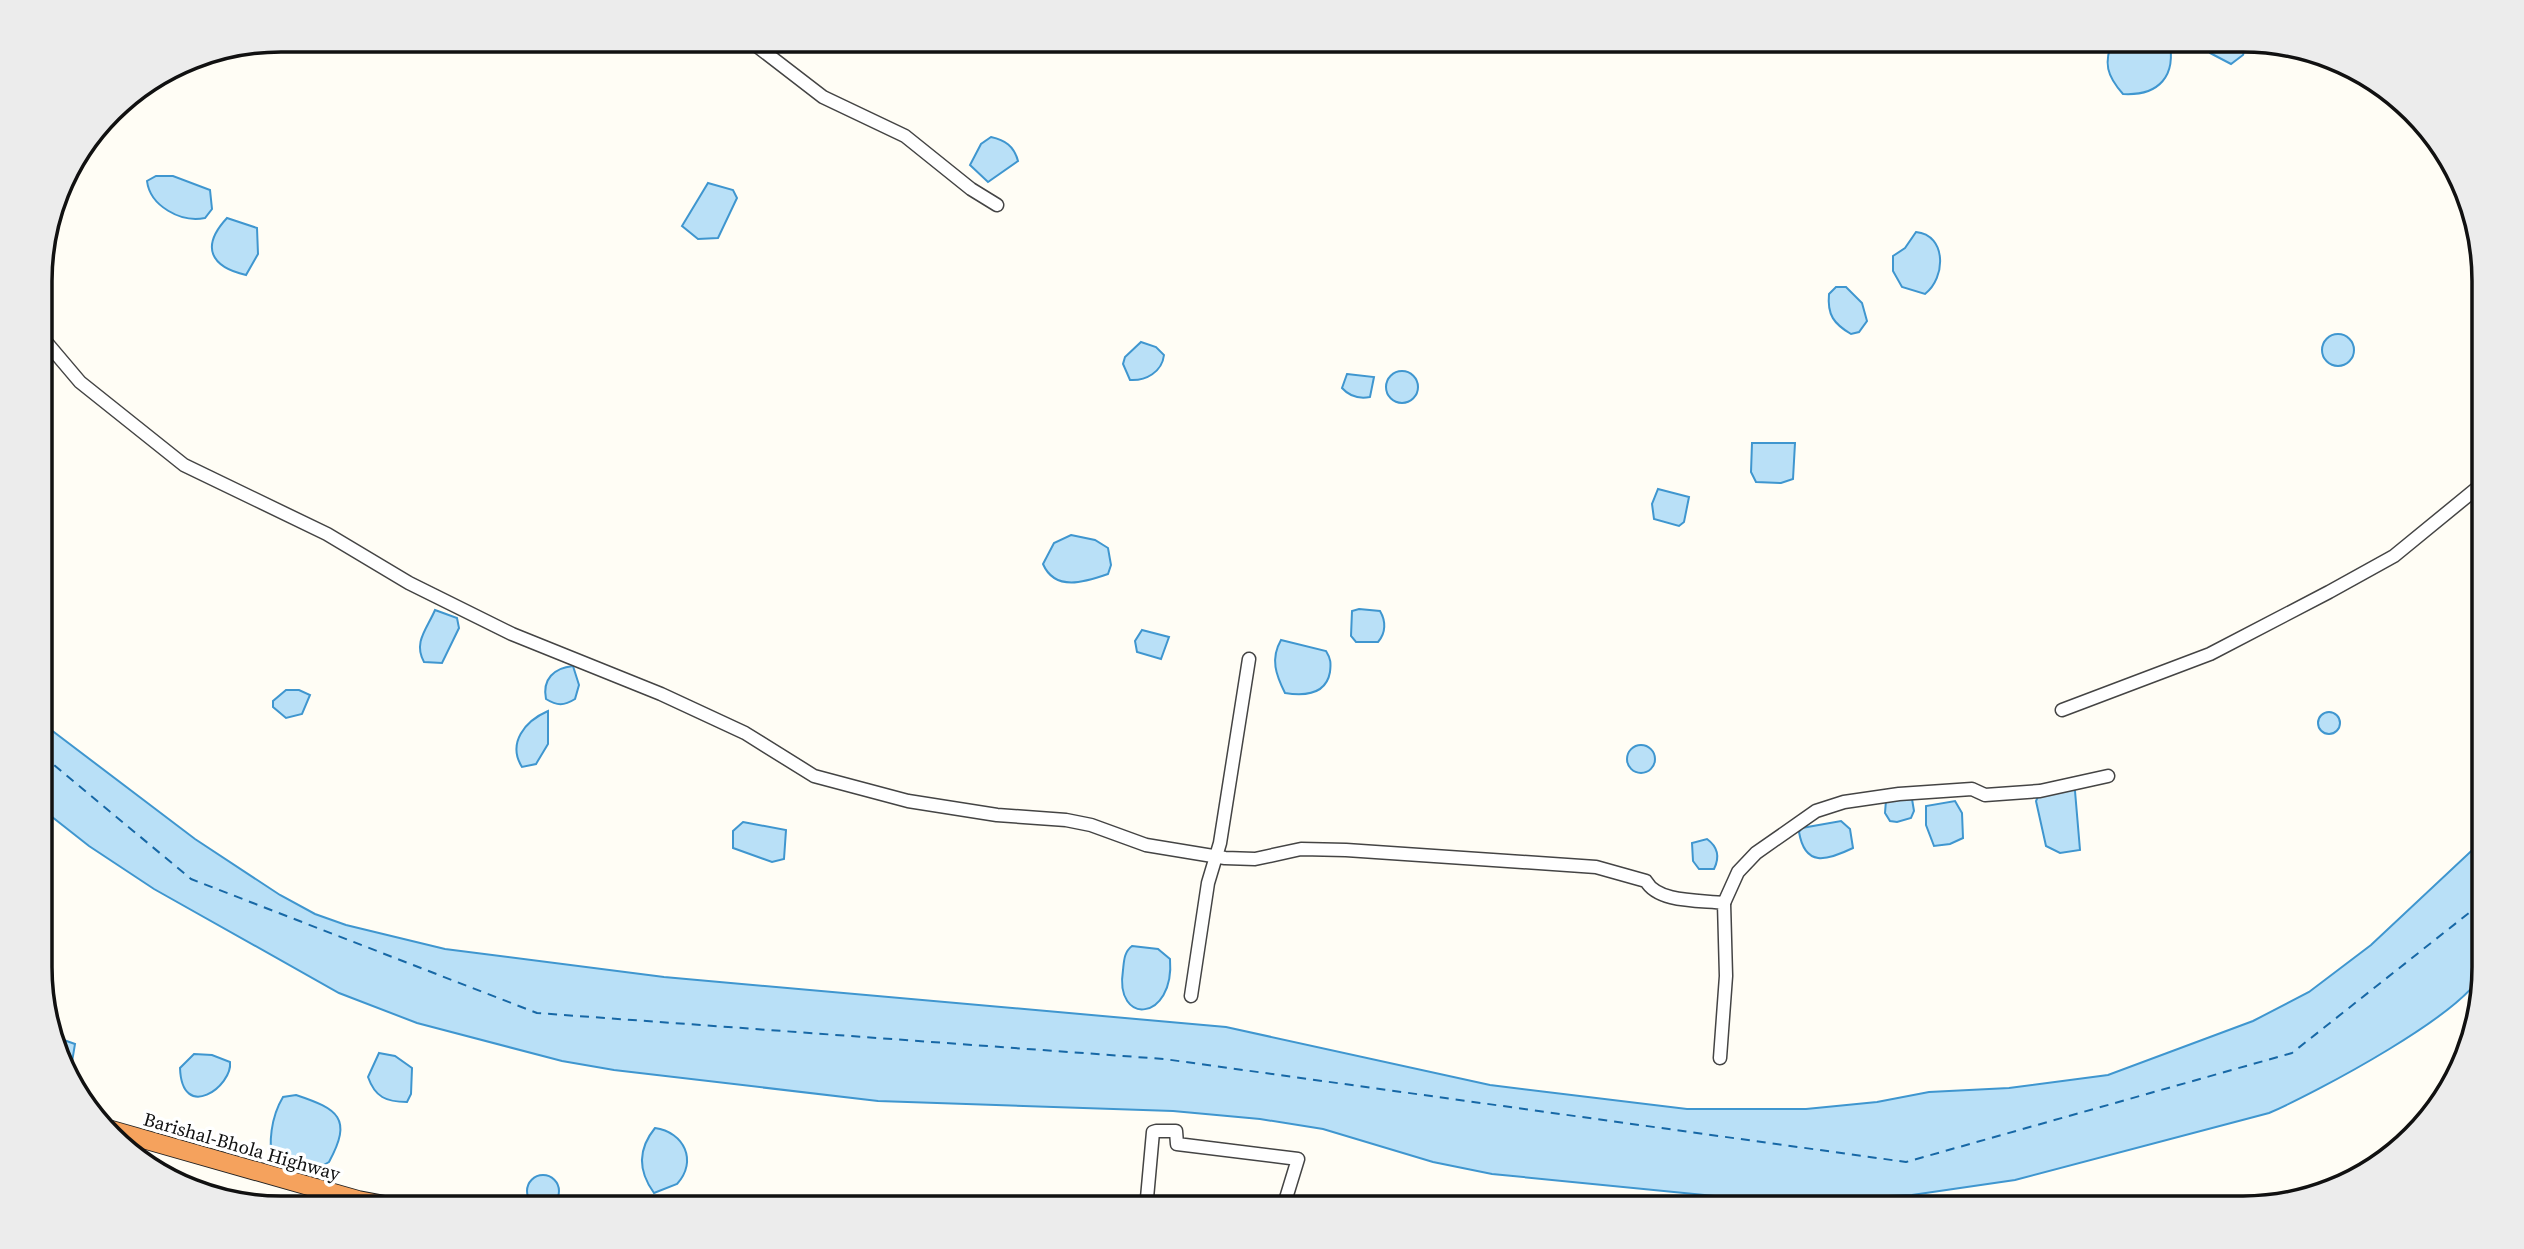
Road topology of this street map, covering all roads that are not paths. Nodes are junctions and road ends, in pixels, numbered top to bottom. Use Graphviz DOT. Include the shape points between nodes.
graph roads {
  1 [pos="765,52"];
  2 [pos="997,205"];
  3 [pos="53,350"];
  4 [pos="2472,492"];
  5 [pos="1249,659"];
  6 [pos="2062,710"];
  7 [pos="2108,776"];
  8 [pos="1217,854"];
  9 [pos="1724,903"];
  10 [pos="1191,996"];
  11 [pos="1720,1058"];
  12 [pos="125,1134"];
  13 [pos="344,1196"];
  14 [pos="1147,1196"];
  15 [pos="1287,1196"];
  1 -- 2 [label="street" via="823,97 905,136"];
  3 -- 8 [label="street" via="80,382 184,465 327,534 409,583 512,634 745,733 814,776 908,801 1066,820 1146,845"];
  4 -- 6 [label="street" via="2395,556 2318,598 2210,654"];
  5 -- 8 [label="street"];
  7 -- 9 [label="street" via="2040,791 1899,794 1816,811 1756,853 1738,872"];
  8 -- 9 [label="street" via="1244,860 1301,849 1346,850 1566,864 1617,871 1646,881 1662,896"];
  8 -- 10 [label="street" via="1208,883"];
  9 -- 11 [label="street" via="1726,976"];
  12 -- 13 [label="highway, Barishal-Bhola Highway"];
  14 -- 15 [label="street" via="1153,1132 1176,1131 1177,1144 1298,1159"];
}
